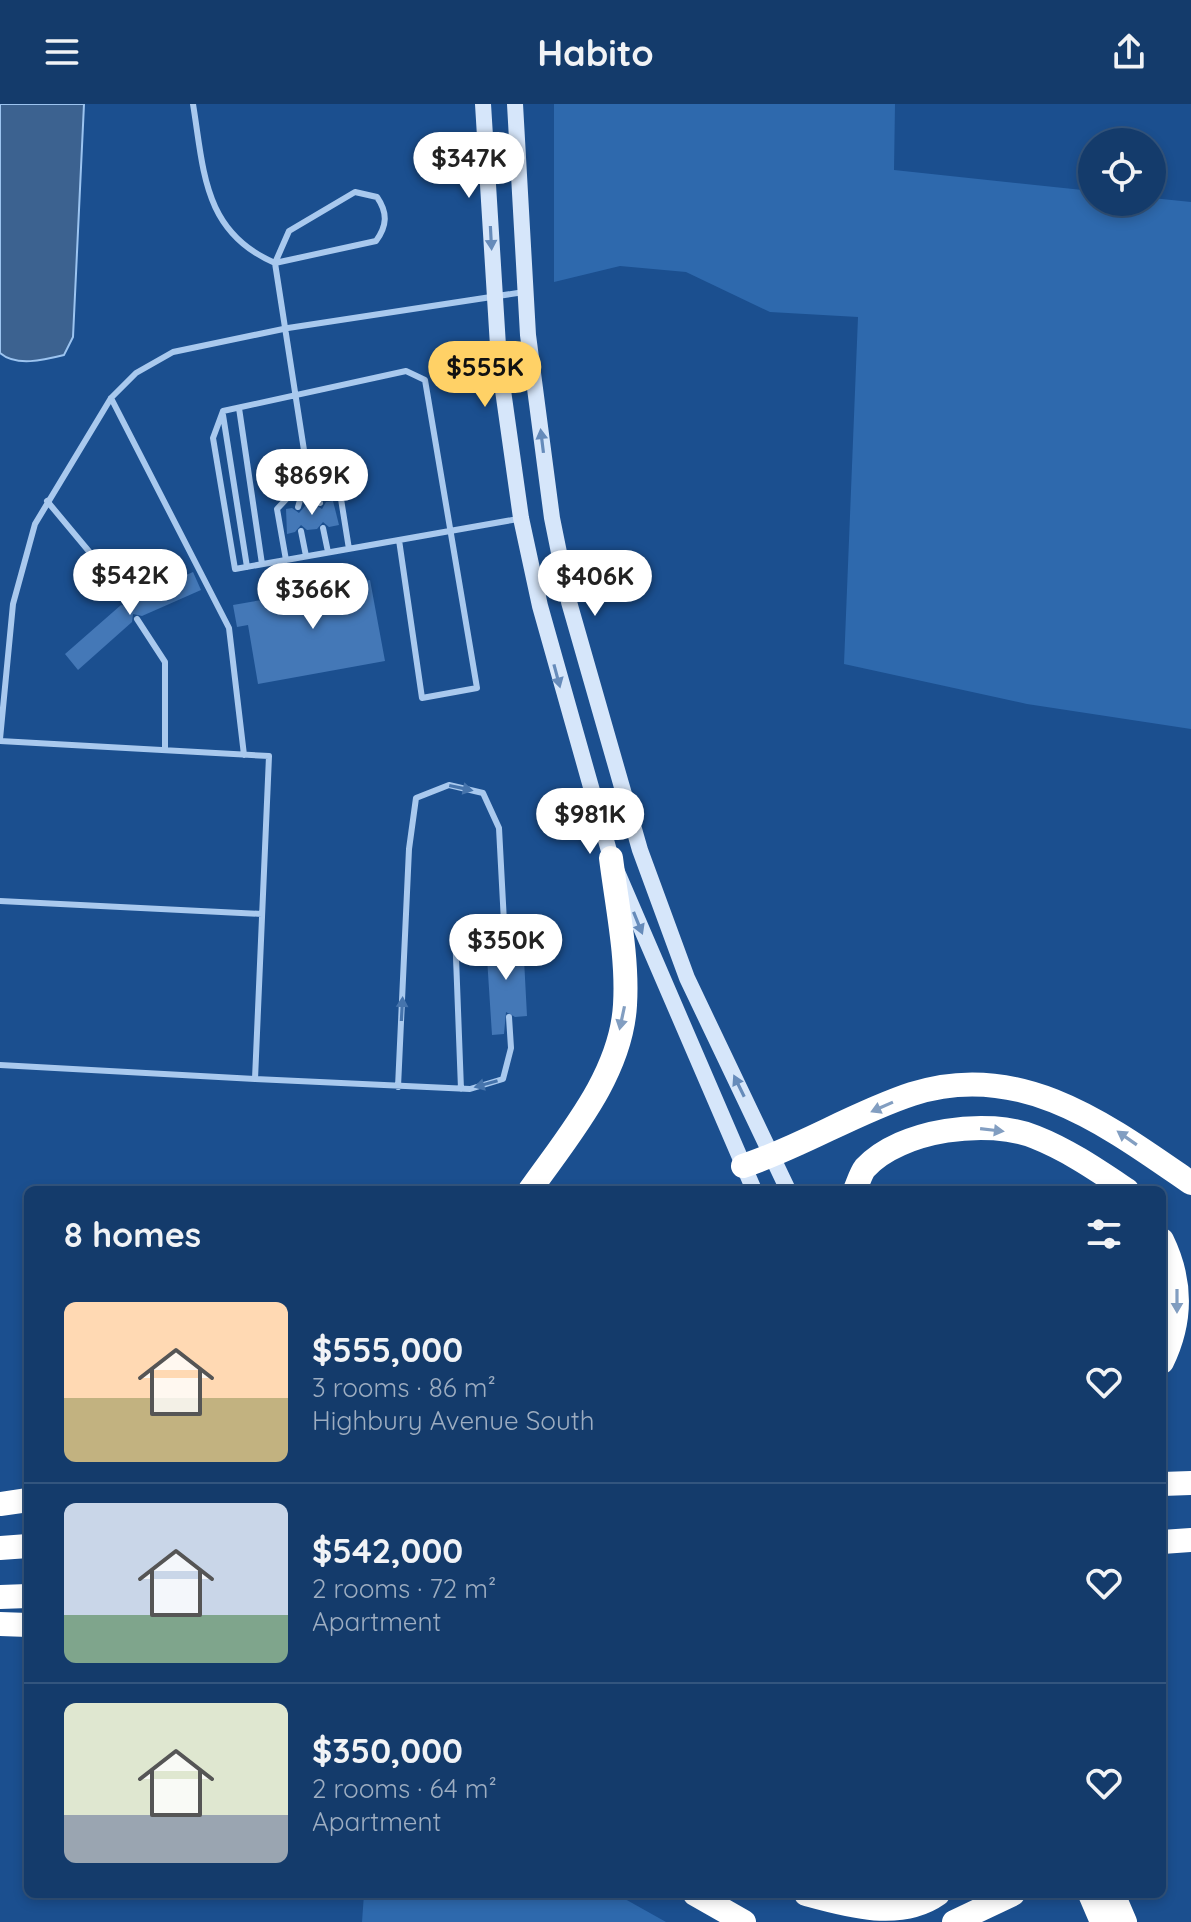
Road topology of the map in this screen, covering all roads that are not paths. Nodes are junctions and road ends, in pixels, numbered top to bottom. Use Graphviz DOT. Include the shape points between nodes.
graph roads {
  1 [pos="193,104"];
  2 [pos="483,104"];
  3 [pos="515,104"];
  4 [pos="275,263"];
  5 [pos="525,292"];
  6 [pos="493,295"];
  7 [pos="288,328"];
  8 [pos="297,397"];
  9 [pos="111,398"];
  10 [pos="239,408"];
  11 [pos="223,411"];
  12 [pos="308,476"];
  13 [pos="47,501"];
  14 [pos="320,503"];
  15 [pos="298,507"];
  16 [pos="521,518"];
  17 [pos="323,528"];
  18 [pos="450,530"];
  19 [pos="301,531"];
  20 [pos="399,540"];
  21 [pos="349,549"];
  22 [pos="328,552"];
  23 [pos="306,556"];
  24 [pos="286,560"];
  25 [pos="262,564"];
  26 [pos="247,567"];
  27 [pos="126,602"];
  28 [pos="137,619"];
  29 [pos="0,740"];
  30 [pos="165,750"];
  31 [pos="244,755"];
  32 [pos="611,858"];
  33 [pos="0,901"];
  34 [pos="262,914"];
  35 [pos="455,931"];
  36 [pos="505,941"];
  37 [pos="509,1017"];
  38 [pos="0,1065"];
  39 [pos="255,1079"];
  40 [pos="398,1087"];
  41 [pos="461,1089"];
  42 [pos="773,1156"];
  43 [pos="743,1166"];
  44 [pos="1191,1183"];
  45 [pos="533,1186"];
  46 [pos="752,1186"];
  47 [pos="786,1186"];
  48 [pos="857,1186"];
  49 [pos="1121,1186"];
  50 [pos="1166,1250"];
  51 [pos="1166,1354"];
  52 [pos="1191,1483"];
  53 [pos="1166,1484"];
  54 [pos="24,1501"];
  55 [pos="0,1504"];
  56 [pos="1191,1525"];
  57 [pos="1166,1527"];
  58 [pos="1191,1540"];
  59 [pos="1166,1542"];
  60 [pos="24,1546"];
  61 [pos="0,1548"];
  62 [pos="24,1596"];
  63 [pos="0,1597"];
  64 [pos="0,1624"];
  65 [pos="24,1625"];
  66 [pos="702,1898"];
  67 [pos="821,1898"];
  68 [pos="928,1898"];
  69 [pos="1005,1898"];
  70 [pos="1092,1898"];
  71 [pos="1115,1898"];
  72 [pos="744,1922"];
  73 [pos="954,1922"];
  74 [pos="1102,1922"];
  75 [pos="1125,1922"];
  1 -- 4 [label="lane" via="213,205 235,238"];
  2 -- 6 [label="main road, one-way"];
  3 -- 5 [label="main road"];
  4 -- 4 [label="lane" via="376,241 386,219 384,207 377,197 355,192 289,231"];
  4 -- 7 [label="lane"];
  5 -- 6 [label="lane"];
  42 -- 5 [label="main road, one-way" via="687,978 640,850 569,602 555,532"];
  6 -- 7 [label="lane"];
  6 -- 16 [label="main road"];
  7 -- 8 [label="lane"];
  7 -- 9 [label="lane" via="173,352 136,373"];
  8 -- 10 [label="lane"];
  8 -- 12 [label="lane"];
  8 -- 18 [label="lane" via="406,371 425,380"];
  9 -- 13 [label="lane"];
  9 -- 31 [label="lane" via="229,628"];
  10 -- 11 [label="lane"];
  10 -- 25 [label="lane"];
  11 -- 26 [label="lane"];
  11 -- 26 [label="lane" via="213,438 235,569"];
  12 -- 14 [label="lane"];
  12 -- 15 [label="lane"];
  12 -- 21 [label="lane" via="341,499"];
  12 -- 24 [label="lane" via="277,509"];
  13 -- 27 [label="lane"];
  13 -- 29 [label="lane" via="35,524 13,604"];
  16 -- 18 [label="lane"];
  16 -- 32 [label="main road, one-way" via="560,688"];
  17 -- 22 [label="lane"];
  18 -- 20 [label="lane"];
  18 -- 20 [label="lane" via="477,688 422,698"];
  19 -- 23 [label="lane"];
  20 -- 21 [label="lane"];
  21 -- 22 [label="lane"];
  22 -- 23 [label="lane"];
  23 -- 24 [label="lane"];
  24 -- 25 [label="lane"];
  25 -- 26 [label="lane"];
  28 -- 30 [label="lane" via="165,662"];
  29 -- 30 [label="lane"];
  30 -- 31 [label="lane"];
  31 -- 34 [label="lane" via="269,756"];
  32 -- 43 [label="main road, one-way"];
  32 -- 45 [label="highway, one-way" via="625,980 616,1048 591,1102"];
  33 -- 34 [label="lane"];
  34 -- 39 [label="lane"];
  35 -- 41 [label="lane"];
  40 -- 36 [label="lane, one-way" via="416,798 449,785 483,793 499,828"];
  37 -- 41 [label="lane, one-way" via="511,1048 503,1079"];
  38 -- 39 [label="lane"];
  39 -- 40 [label="lane"];
  40 -- 41 [label="lane"];
  42 -- 43 [label="highway"];
  44 -- 42 [label="highway, one-way" via="1104,1122 996,1084 913,1094"];
  42 -- 47 [label="main road"];
  43 -- 46 [label="main road"];
  48 -- 49 [label="highway, one-way" via="865,1168 903,1143 959,1126 1032,1135"];
  50 -- 51 [label="highway, one-way" via="1179,1304"];
  52 -- 53 [label="highway"];
  54 -- 55 [label="highway"];
  56 -- 57 [label="highway"];
  58 -- 59 [label="highway"];
  60 -- 61 [label="highway"];
  62 -- 63 [label="highway"];
  64 -- 65 [label="highway"];
  66 -- 72 [label="highway"];
  67 -- 68 [label="highway" via="861,1909 899,1907"];
  69 -- 73 [label="highway"];
  70 -- 74 [label="highway"];
  71 -- 75 [label="highway"];
}
